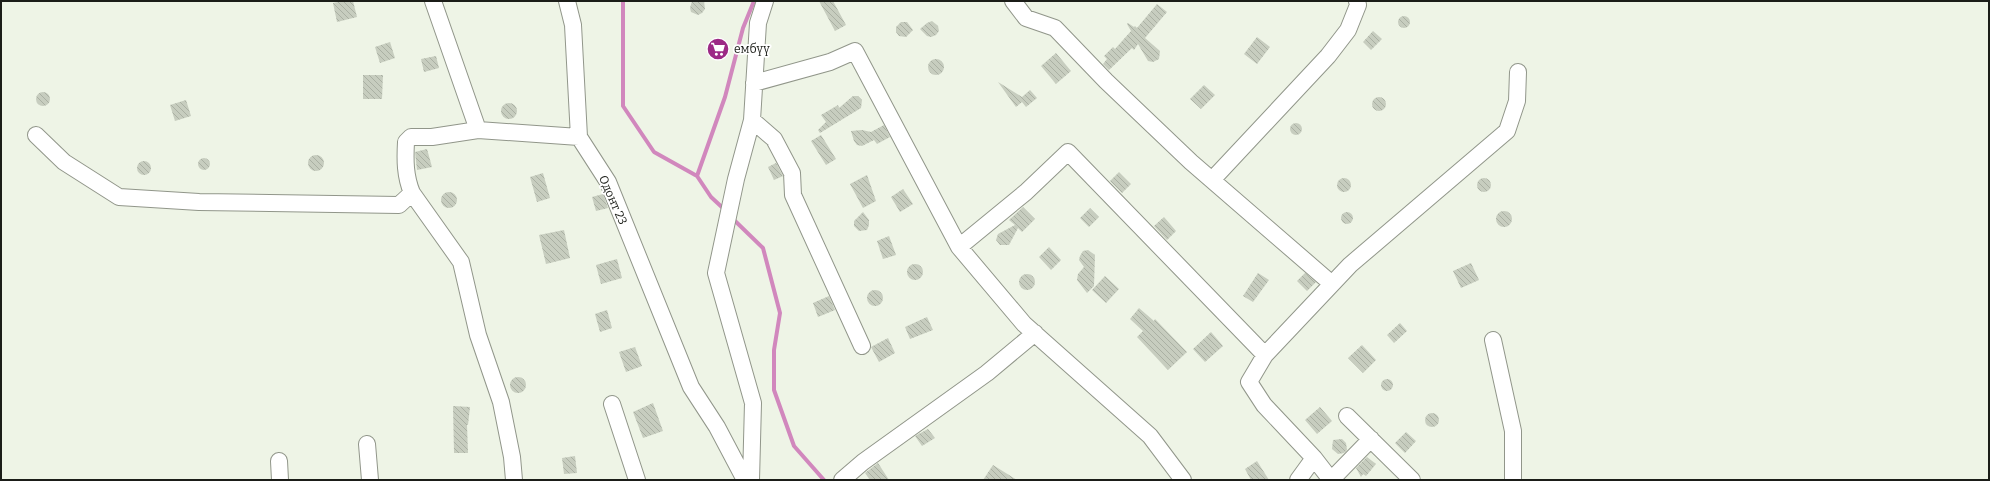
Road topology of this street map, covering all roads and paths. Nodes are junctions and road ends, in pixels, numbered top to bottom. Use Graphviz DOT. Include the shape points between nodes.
graph roads {
  1 [pos="433,1"];
  2 [pos="567,1"];
  3 [pos="765,1"];
  4 [pos="1013,1"];
  5 [pos="1357,1"];
  6 [pos="1518,72"];
  7 [pos="754,83"];
  8 [pos="752,120"];
  9 [pos="478,130"];
  10 [pos="36,134"];
  11 [pos="579,136"];
  12 [pos="1212,180"];
  13 [pos="412,193"];
  14 [pos="959,247"];
  15 [pos="1332,284"];
  16 [pos="1035,333"];
  17 [pos="1493,340"];
  18 [pos="862,346"];
  19 [pos="1265,355"];
  20 [pos="612,404"];
  21 [pos="1347,416"];
  22 [pos="1371,440"];
  23 [pos="367,444"];
  24 [pos="1314,458"];
  25 [pos="279,461"];
  26 [pos="280,480"];
  27 [pos="370,480"];
  28 [pos="514,480"];
  29 [pos="637,480"];
  30 [pos="745,480"];
  31 [pos="751,480"];
  32 [pos="842,480"];
  33 [pos="1183,480"];
  34 [pos="1298,480"];
  35 [pos="1331,480"];
  36 [pos="1412,480"];
  37 [pos="1514,480"];
  1 -- 9 [label="street"];
  2 -- 11 [label="street" via="573,25"];
  3 -- 7 [label="street" via="758,23"];
  4 -- 12 [label="street" via="1026,18 1055,28 1106,81"];
  5 -- 12 [label="street" via="1358,5 1348,30 1328,56"];
  6 -- 15 [label="street" via="1517,101 1507,131 1356,260"];
  7 -- 8 [label="street"];
  7 -- 14 [label="street" via="830,62 854,51"];
  8 -- 18 [label="street" via="774,139 792,173 793,194"];
  8 -- 31 [label="street" via="716,273 753,403"];
  9 -- 11 [label="street"];
  9 -- 13 [label="street" via="432,137 411,137 406,142 405,161"];
  10 -- 13 [label="street" via="64,162 119,197 199,202 400,205"];
  11 -- 30 [label="street, Одонт 23" via="608,182 690,387 717,427"];
  12 -- 15 [label="street"];
  13 -- 28 [label="street" via="461,262 478,335 501,402"];
  14 -- 16 [label="street" via="1024,324"];
  14 -- 19 [label="street" via="1026,192 1068,152"];
  15 -- 19 [label="street"];
  16 -- 32 [label="street" via="987,373 863,462"];
  16 -- 33 [label="street" via="1150,436"];
  17 -- 37 [label="street" via="1513,430"];
  19 -- 24 [label="street" via="1249,382 1264,405"];
  20 -- 29 [label="street"];
  21 -- 22 [label="street"];
  22 -- 35 [label="street"];
  22 -- 36 [label="street"];
  23 -- 27 [label="street"];
  24 -- 34 [label="street"];
  24 -- 35 [label="street"];
  25 -- 26 [label="street"];
}
